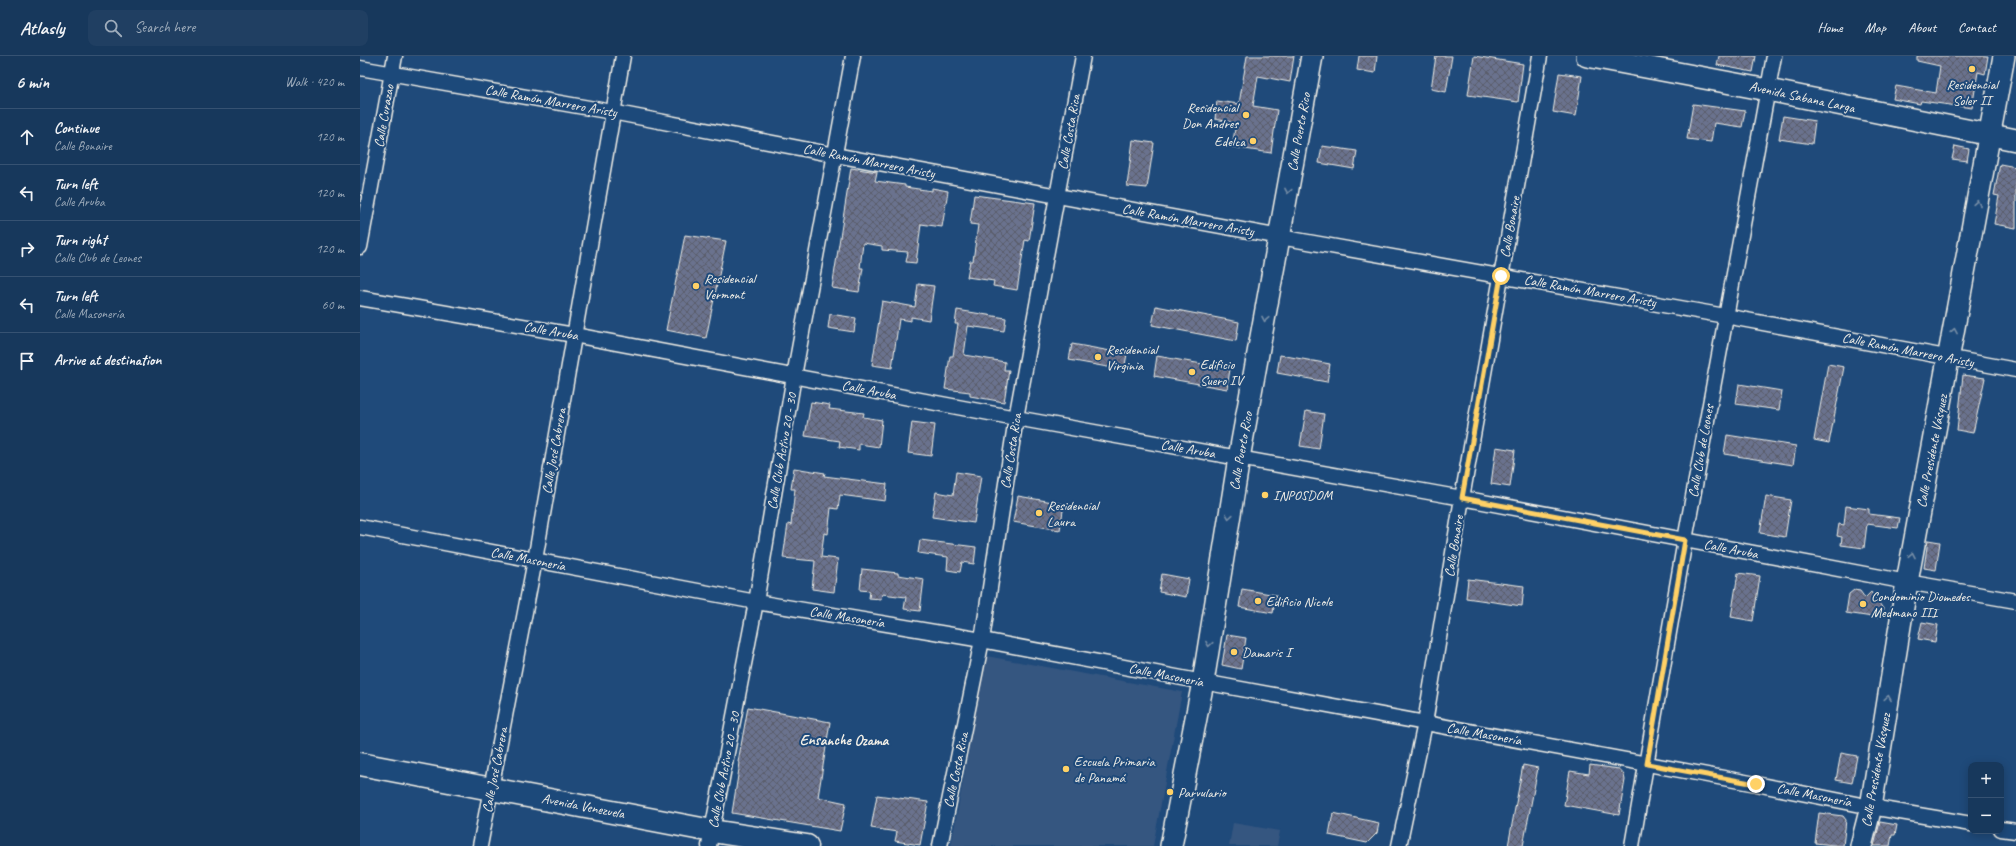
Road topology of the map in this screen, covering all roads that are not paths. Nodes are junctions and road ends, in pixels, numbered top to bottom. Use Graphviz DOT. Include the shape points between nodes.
graph roads {
  1 [pos="395,56"];
  2 [pos="623,56"];
  3 [pos="853,56"];
  4 [pos="1083,56"];
  5 [pos="1312,56"];
  6 [pos="1540,56"];
  7 [pos="1587,56"];
  8 [pos="1774,56"];
  9 [pos="2004,56"];
  10 [pos="360,68"];
  11 [pos="392,73"];
  12 [pos="1768,90"];
  13 [pos="612,112"];
  14 [pos="1990,136"];
  15 [pos="2016,140"];
  16 [pos="834,155"];
  17 [pos="1058,196"];
  18 [pos="1280,237"];
  19 [pos="360,247"];
  20 [pos="1501,276"];
  21 [pos="360,298"];
  22 [pos="1725,316"];
  23 [pos="574,335"];
  24 [pos="1949,358"];
  25 [pos="2016,370"];
  26 [pos="794,376"];
  27 [pos="1016,418"];
  28 [pos="1239,458"];
  29 [pos="1462,498"];
  30 [pos="360,527"];
  31 [pos="1685,540"];
  32 [pos="535,560"];
  33 [pos="1907,582"];
  34 [pos="2016,601"];
  35 [pos="756,602"];
  36 [pos="982,640"];
  37 [pos="1203,682"];
  38 [pos="1425,723"];
  39 [pos="360,764"];
  40 [pos="1647,764"];
  41 [pos="491,788"];
  42 [pos="1871,807"];
  43 [pos="1968,823"];
  44 [pos="2004,829"];
  45 [pos="2016,831"];
  46 [pos="711,838"];
  47 [pos="480,846"];
  48 [pos="807,846"];
  49 [pos="940,846"];
  50 [pos="1171,846"];
  51 [pos="1399,846"];
  52 [pos="1632,846"];
  53 [pos="1861,846"];
  1 -- 11 [label="street, Calle Curazao"];
  2 -- 13 [label="street, Calle José Cabrera"];
  3 -- 16 [label="street, Calle Club Activo 20 - 30"];
  4 -- 17 [label="street, Calle Costa Rica"];
  5 -- 18 [label="street, Calle Puerto Rico, one-way"];
  6 -- 20 [label="street, Calle Bonaire"];
  7 -- 12 [label="street, Avenida Sabana Larga"];
  8 -- 12 [label="street, Calle Club de Leones"];
  9 -- 14 [label="street, Calle Presidente Vásquez"];
  10 -- 11 [label="street, Calle Ramón Marrero Aristy"];
  11 -- 13 [label="street, Calle Ramón Marrero Aristy"];
  11 -- 19 [label="street, Calle Curazao"];
  12 -- 14 [label="street, Avenida Sabana Larga"];
  12 -- 22 [label="street, Calle Club de Leones"];
  13 -- 16 [label="street, Calle Ramón Marrero Aristy"];
  13 -- 23 [label="street, Calle José Cabrera"];
  14 -- 15 [label="street, Avenida Sabana Larga"];
  24 -- 14 [label="street, Calle Presidente Vásquez, one-way"];
  16 -- 17 [label="street, Calle Ramón Marrero Aristy"];
  16 -- 26 [label="street, Calle Club Activo 20 - 30"];
  17 -- 18 [label="street, Calle Ramón Marrero Aristy"];
  17 -- 27 [label="street, Calle Costa Rica"];
  18 -- 20 [label="street, Calle Ramón Marrero Aristy"];
  18 -- 28 [label="street, Calle Puerto Rico, one-way"];
  20 -- 22 [label="street, Calle Ramón Marrero Aristy"];
  20 -- 29 [label="street, Calle Bonaire"];
  21 -- 23 [label="street, Calle Aruba"];
  22 -- 24 [label="street, Calle Ramón Marrero Aristy"];
  22 -- 31 [label="street, Calle Club de Leones"];
  23 -- 26 [label="street, Calle Aruba"];
  23 -- 32 [label="street, Calle José Cabrera"];
  24 -- 25 [label="street, Calle Ramón Marrero Aristy"];
  33 -- 24 [label="street, Calle Presidente Vásquez, one-way"];
  26 -- 27 [label="street, Calle Aruba"];
  26 -- 35 [label="street, Calle Club Activo 20 - 30"];
  27 -- 28 [label="street, Calle Aruba"];
  27 -- 36 [label="street, Calle Costa Rica"];
  28 -- 29 [label="street, Calle Aruba"];
  28 -- 37 [label="street, Calle Puerto Rico, one-way"];
  29 -- 31 [label="street, Calle Aruba"];
  29 -- 38 [label="street, Calle Bonaire"];
  30 -- 32 [label="street, Calle Masonería"];
  31 -- 33 [label="street, Calle Aruba"];
  31 -- 40 [label="street, Calle Club de Leones"];
  32 -- 35 [label="street, Calle Masonería"];
  32 -- 41 [label="street, Calle José Cabrera"];
  33 -- 34 [label="street, Calle Aruba"];
  42 -- 33 [label="street, Calle Presidente Vásquez, one-way"];
  35 -- 36 [label="street, Calle Masonería"];
  35 -- 46 [label="street, Calle Club Activo 20 - 30"];
  36 -- 37 [label="street, Calle Masonería"];
  36 -- 49 [label="street, Calle Costa Rica"];
  37 -- 38 [label="street, Calle Masonería"];
  37 -- 50 [label="street, Calle Puerto Rico"];
  38 -- 40 [label="street, Calle Masonería"];
  38 -- 51 [label="street, Calle Bonaire"];
  39 -- 41 [label="main road, Avenida Venezuela"];
  40 -- 42 [label="street, Calle Masonería"];
  40 -- 52 [label="street, Calle Club de Leones"];
  41 -- 46 [label="main road, Avenida Venezuela"];
  41 -- 47 [label="street, Calle José Cabrera"];
  42 -- 43 [label="street, Calle Masonería"];
  42 -- 53 [label="street, Calle Presidente Vásquez"];
  44 -- 45 [label="street"];
  46 -- 48 [label="main road, Avenida Venezuela"];
}
